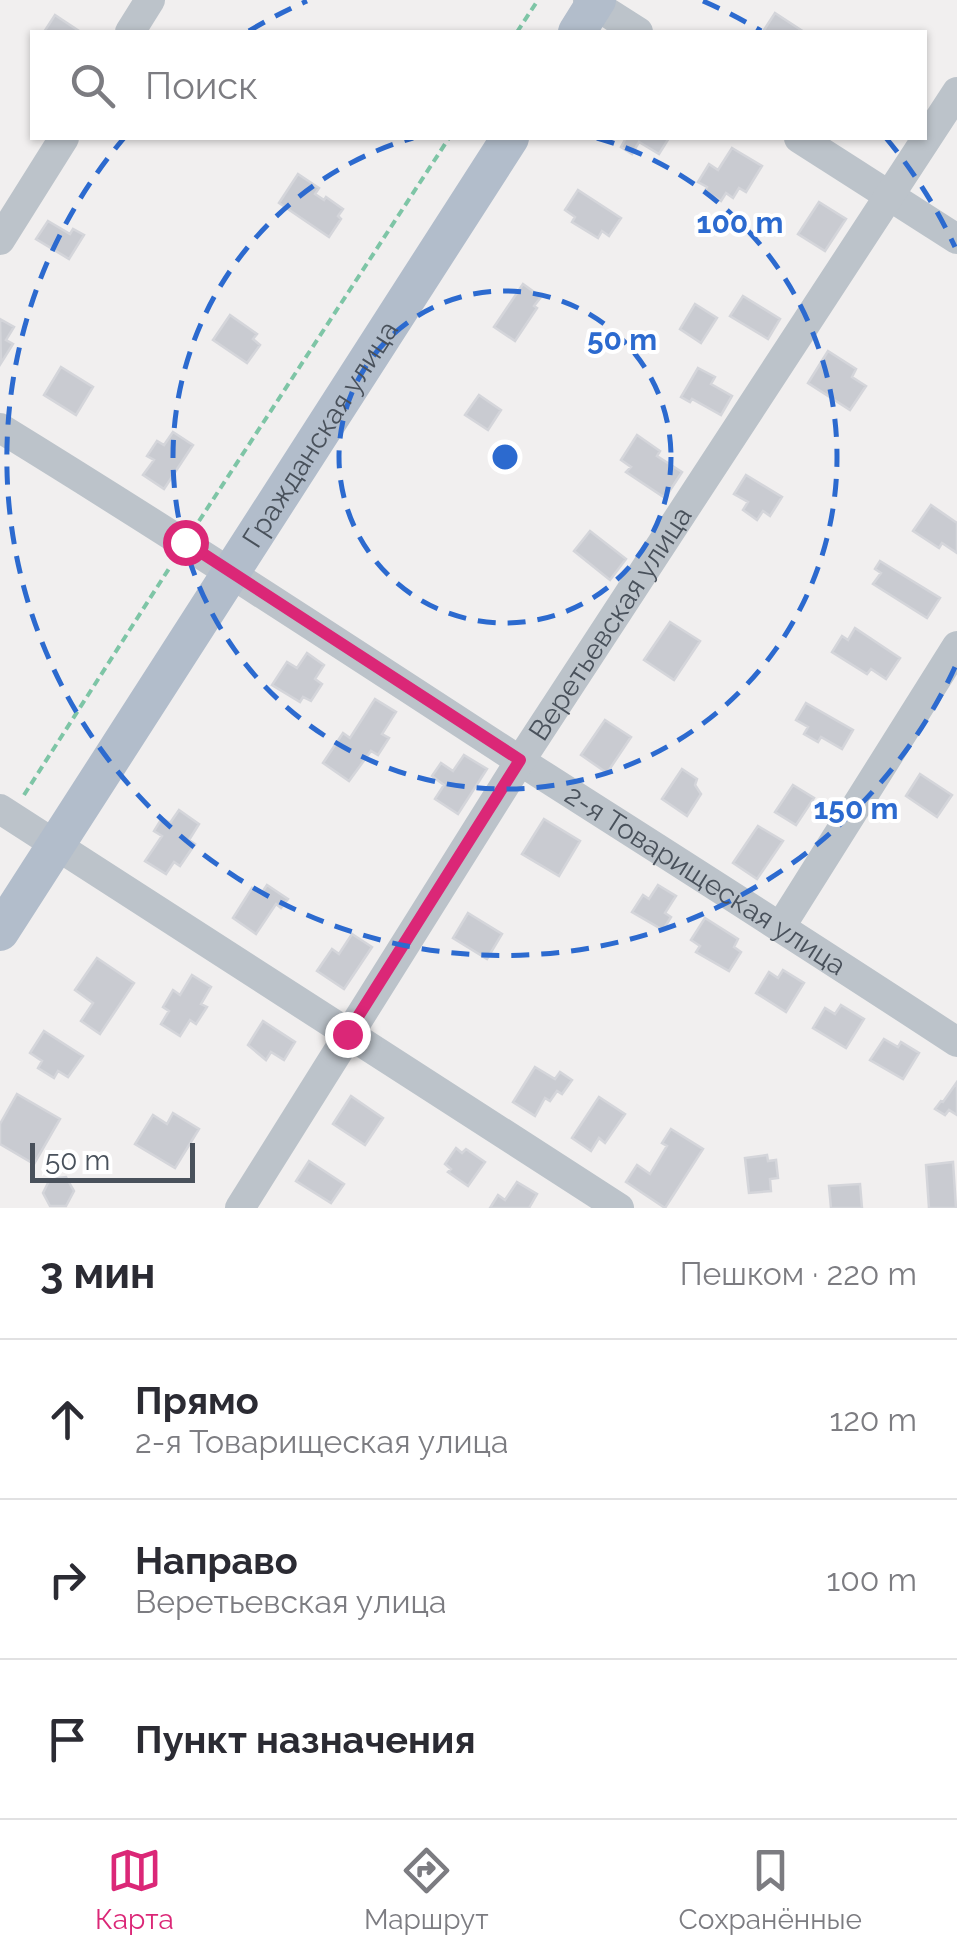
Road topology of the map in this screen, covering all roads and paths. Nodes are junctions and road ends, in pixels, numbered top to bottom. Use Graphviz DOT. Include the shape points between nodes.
graph roads {
  1 [pos="150,0"];
  2 [pos="538,0"];
  3 [pos="589,9"];
  4 [pos="131,30"];
  5 [pos="518,30"];
  6 [pos="634,30"];
  7 [pos="957,92"];
  8 [pos="927,139"];
  9 [pos="63,140"];
  10 [pos="448,140"];
  11 [pos="509,140"];
  12 [pos="802,140"];
  13 [pos="926,140"];
  14 [pos="890,197"];
  15 [pos="957,239"];
  16 [pos="0,240"];
  17 [pos="0,428"];
  18 [pos="185,542"];
  19 [pos="232,572"];
  20 [pos="957,646"];
  21 [pos="520,760"];
  22 [pos="5,812"];
  23 [pos="57,845"];
  24 [pos="781,926"];
  25 [pos="0,932"];
  26 [pos="347,1034"];
  27 [pos="957,1042"];
  28 [pos="240,1208"];
  29 [pos="620,1208"];
  1 -- 4 [label="street"];
  2 -- 5 [label="path"];
  3 -- 6 [label="street"];
  7 -- 8 [label="street, Веретьевская улица"];
  9 -- 16 [label="street"];
  10 -- 18 [label="path"];
  11 -- 19 [label="main road, Гражданская улица"];
  12 -- 14 [label="street"];
  13 -- 14 [label="street, Веретьевская улица"];
  14 -- 15 [label="street"];
  14 -- 21 [label="street, Веретьевская улица"];
  17 -- 18 [label="street, 2-я Товарищеская улица"];
  18 -- 19 [label="street, 2-я Товарищеская улица"];
  18 -- 22 [label="path"];
  19 -- 21 [label="street, 2-я Товарищеская улица"];
  19 -- 23 [label="main road, Гражданская улица"];
  20 -- 24 [label="street"];
  21 -- 24 [label="street, 2-я Товарищеская улица"];
  21 -- 26 [label="street, Веретьевская улица"];
  22 -- 23 [label="street"];
  23 -- 25 [label="main road, Гражданская улица"];
  23 -- 26 [label="street"];
  24 -- 27 [label="street, 2-я Товарищеская улица"];
  26 -- 28 [label="street, Веретьевская улица"];
  26 -- 29 [label="street"];
}
